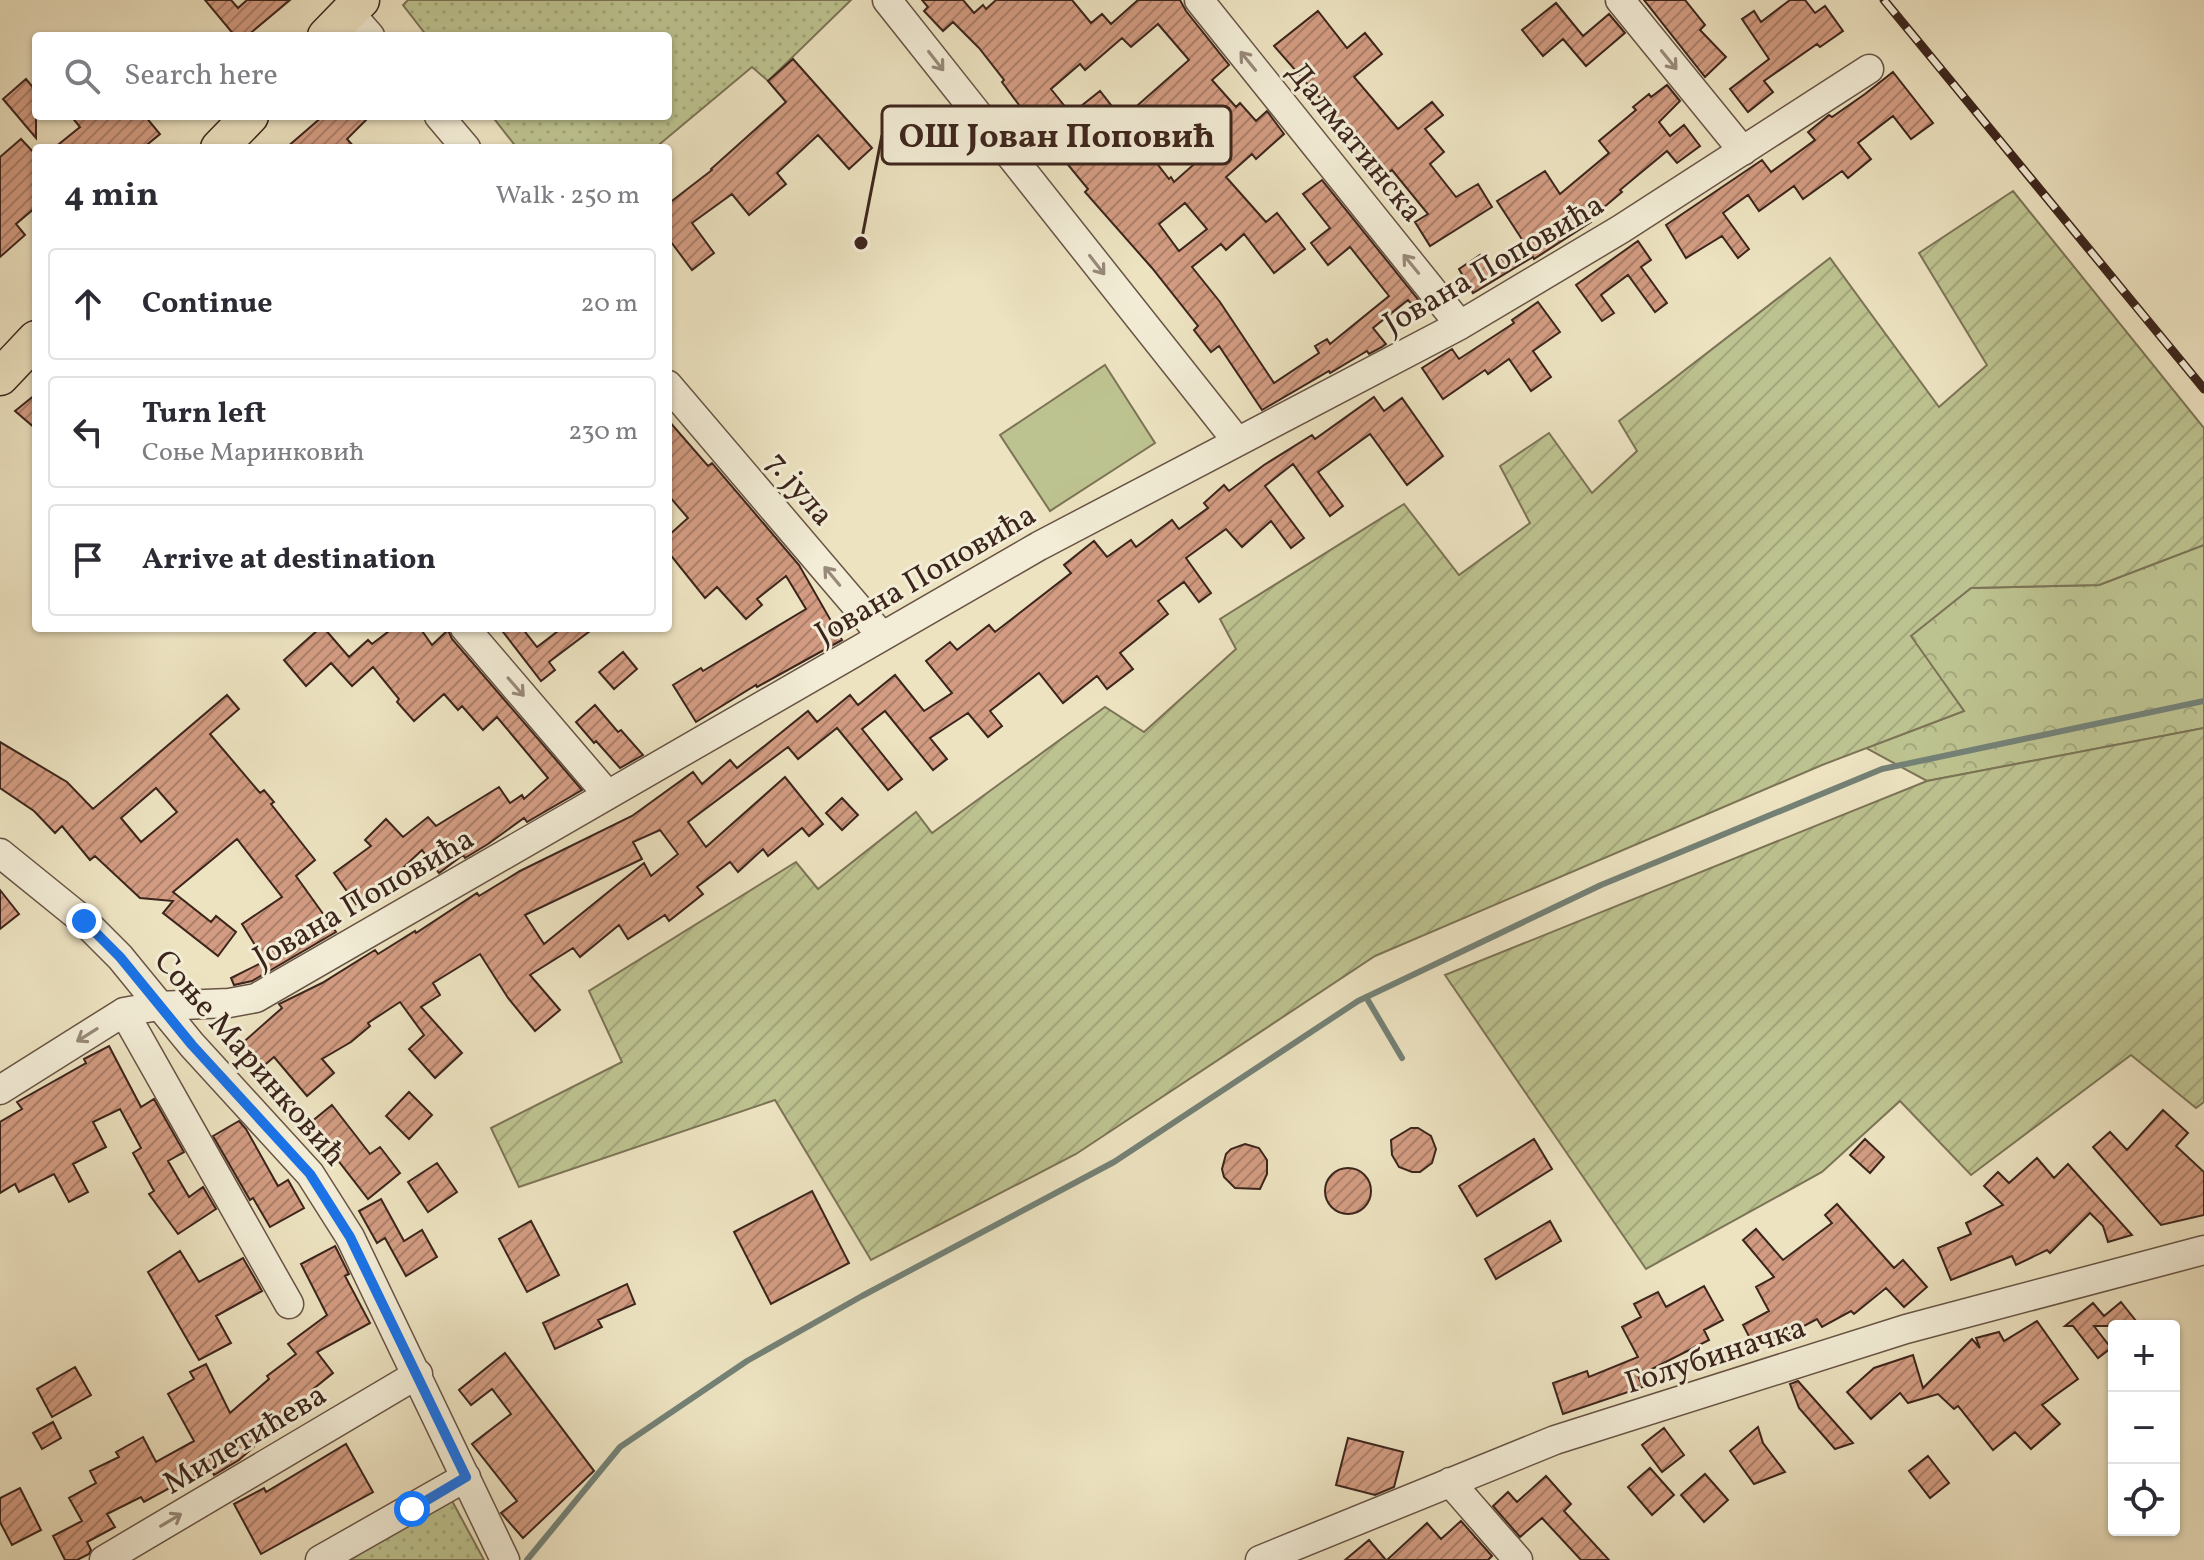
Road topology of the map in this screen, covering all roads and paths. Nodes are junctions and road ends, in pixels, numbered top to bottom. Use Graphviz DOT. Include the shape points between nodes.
graph roads {
  1 [pos="887,0"];
  2 [pos="1199,0"];
  3 [pos="1620,0"];
  4 [pos="1869,69"];
  5 [pos="246,120"];
  6 [pos="442,120"];
  7 [pos="223,144"];
  8 [pos="463,144"];
  9 [pos="1743,151"];
  10 [pos="1460,325"];
  11 [pos="32,343"];
  12 [pos="0,377"];
  13 [pos="672,390"];
  14 [pos="1237,441"];
  15 [pos="468,632"];
  16 [pos="882,636"];
  17 [pos="607,794"];
  18 [pos="0,853"];
  19 [pos="202,1004"];
  20 [pos="158,1006"];
  21 [pos="124,1012"];
  22 [pos="192,1045"];
  23 [pos="0,1090"];
  24 [pos="2204,1250"];
  25 [pos="289,1304"];
  26 [pos="418,1374"];
  27 [pos="466,1477"];
  28 [pos="1450,1482"];
  29 [pos="502,1554"];
  30 [pos="104,1560"];
  31 [pos="320,1560"];
  32 [pos="1260,1560"];
  33 [pos="1518,1560"];
  1 -- 14 [label="street, one-way"];
  10 -- 2 [label="street, Далматинска, one-way"];
  3 -- 9 [label="street, one-way"];
  4 -- 9 [label="street, Јована Поповића"];
  5 -- 7 [label="main road"];
  6 -- 8 [label="street"];
  9 -- 10 [label="street, Јована Поповића"];
  10 -- 14 [label="street, Јована Поповића"];
  11 -- 12 [label="main road"];
  16 -- 13 [label="street, 7. јула, one-way"];
  14 -- 16 [label="street, Јована Поповића"];
  15 -- 17 [label="street, one-way"];
  16 -- 17 [label="street, Јована Поповића"];
  17 -- 19 [label="street, Јована Поповића" via="256,998"];
  18 -- 20 [label="street, Соње Маринковић" via="84,921"];
  19 -- 20 [label="street, Јована Поповића"];
  19 -- 22 [label="street"];
  20 -- 21 [label="street, Јована Поповића"];
  20 -- 22 [label="street, Соње Маринковић"];
  21 -- 23 [label="street, Јована Поповића, one-way"];
  21 -- 25 [label="street"];
  22 -- 26 [label="street, Соње Маринковић" via="310,1174 350,1237"];
  24 -- 28 [label="street, Голубиначка" via="1906,1329 1555,1440"];
  26 -- 27 [label="street, Соње Маринковић"];
  30 -- 26 [label="street, Милетићева, one-way"];
  27 -- 29 [label="street, Соње Маринковић"];
  27 -- 31 [label="street"];
  28 -- 32 [label="street, Голубиначка"];
  28 -- 33 [label="street"];
}
